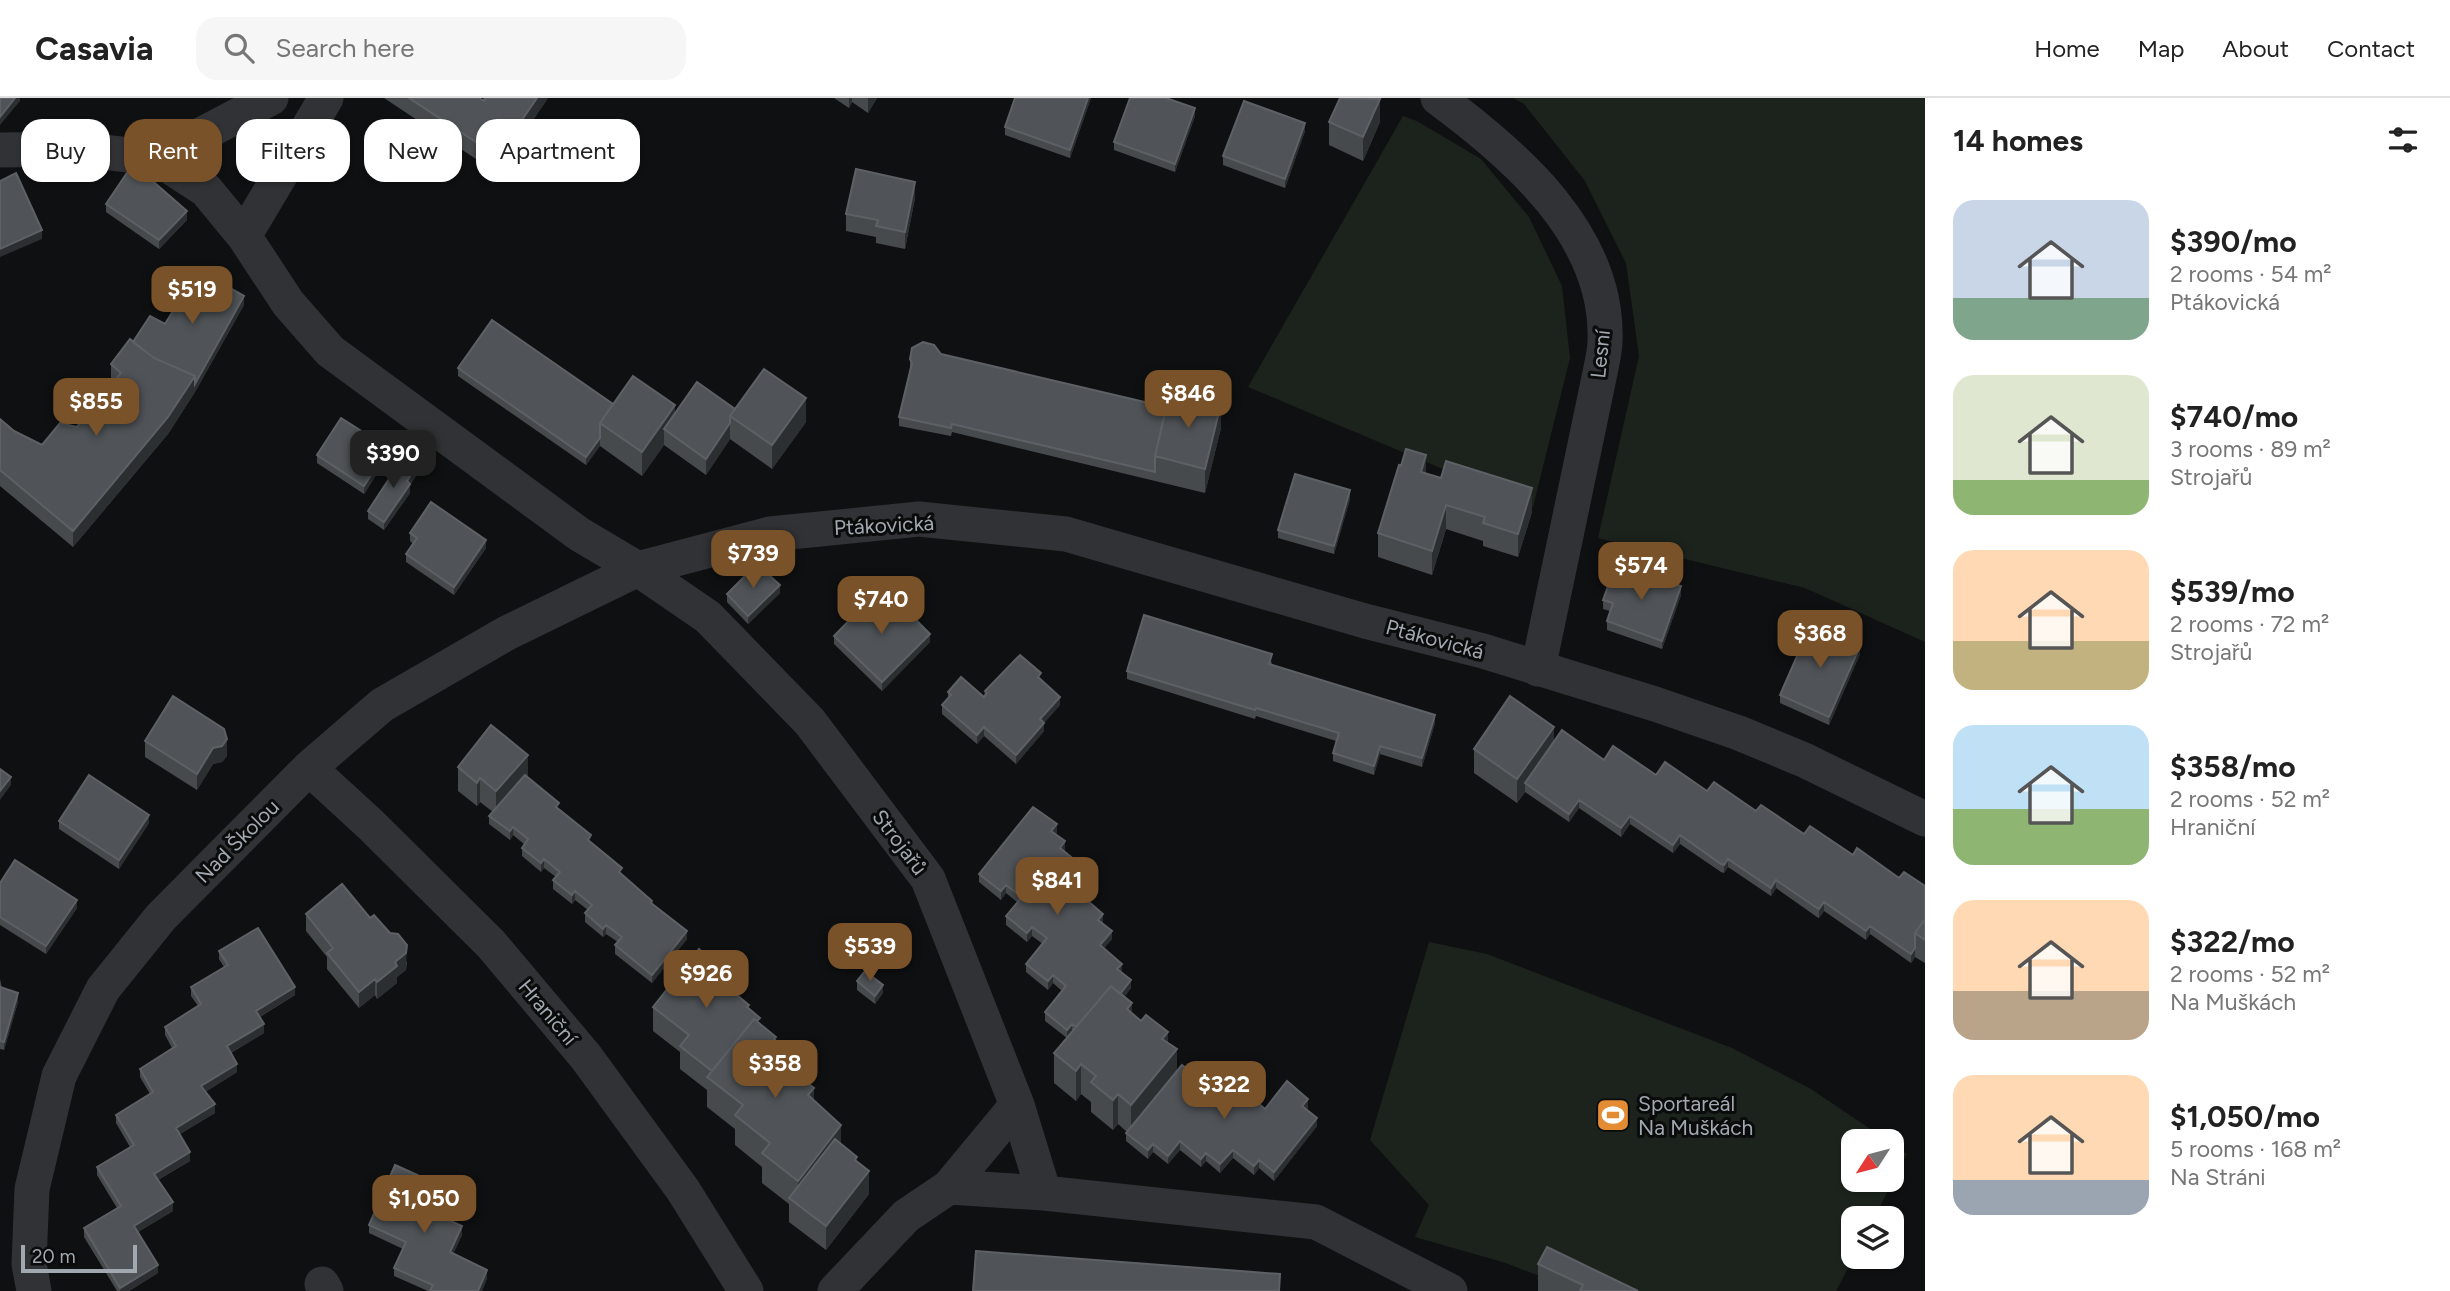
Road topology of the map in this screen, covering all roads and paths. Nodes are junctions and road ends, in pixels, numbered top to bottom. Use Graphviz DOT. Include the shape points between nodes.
graph roads {
  1 [pos="271,98"];
  2 [pos="327,98"];
  3 [pos="1438,98"];
  4 [pos="222,124"];
  5 [pos="0,150"];
  6 [pos="124,154"];
  7 [pos="194,182"];
  8 [pos="244,236"];
  9 [pos="638,569"];
  10 [pos="1538,668"];
  11 [pos="309,768"];
  12 [pos="1925,819"];
  13 [pos="1017,1105"];
  14 [pos="949,1187"];
  15 [pos="1044,1193"];
  16 [pos="21,1276"];
  17 [pos="746,1291"];
  18 [pos="835,1291"];
  19 [pos="1450,1291"];
  1 -- 4 [label="street"];
  2 -- 8 [label="street"];
  3 -- 10 [label="street, Lesní" via="1492,138 1558,207 1580,242 1603,311 1600,373"];
  5 -- 6 [label="street" via="74,149"];
  7 -- 8 [label="street" via="206,190"];
  8 -- 9 [label="street" via="288,303 330,351 579,534"];
  9 -- 10 [label="street, Ptákovická" via="770,534 919,519 1066,534"];
  9 -- 11 [label="street, Nad Školou" via="507,633 382,705"];
  9 -- 13 [label="street, Strojařů" via="708,617 810,722 929,879"];
  10 -- 12 [label="street, Ptákovická" via="1739,733"];
  11 -- 16 [label="street, Nad Školou" via="161,917 103,989 59,1076 32,1189"];
  11 -- 17 [label="street, Hraniční" via="491,944 586,1058 683,1191"];
  13 -- 14 [label="street"];
  13 -- 15 [label="street, Strojařů"];
  14 -- 15 [label="street"];
  14 -- 18 [label="street" via="906,1216"];
  15 -- 19 [label="street" via="1316,1222"];
}
